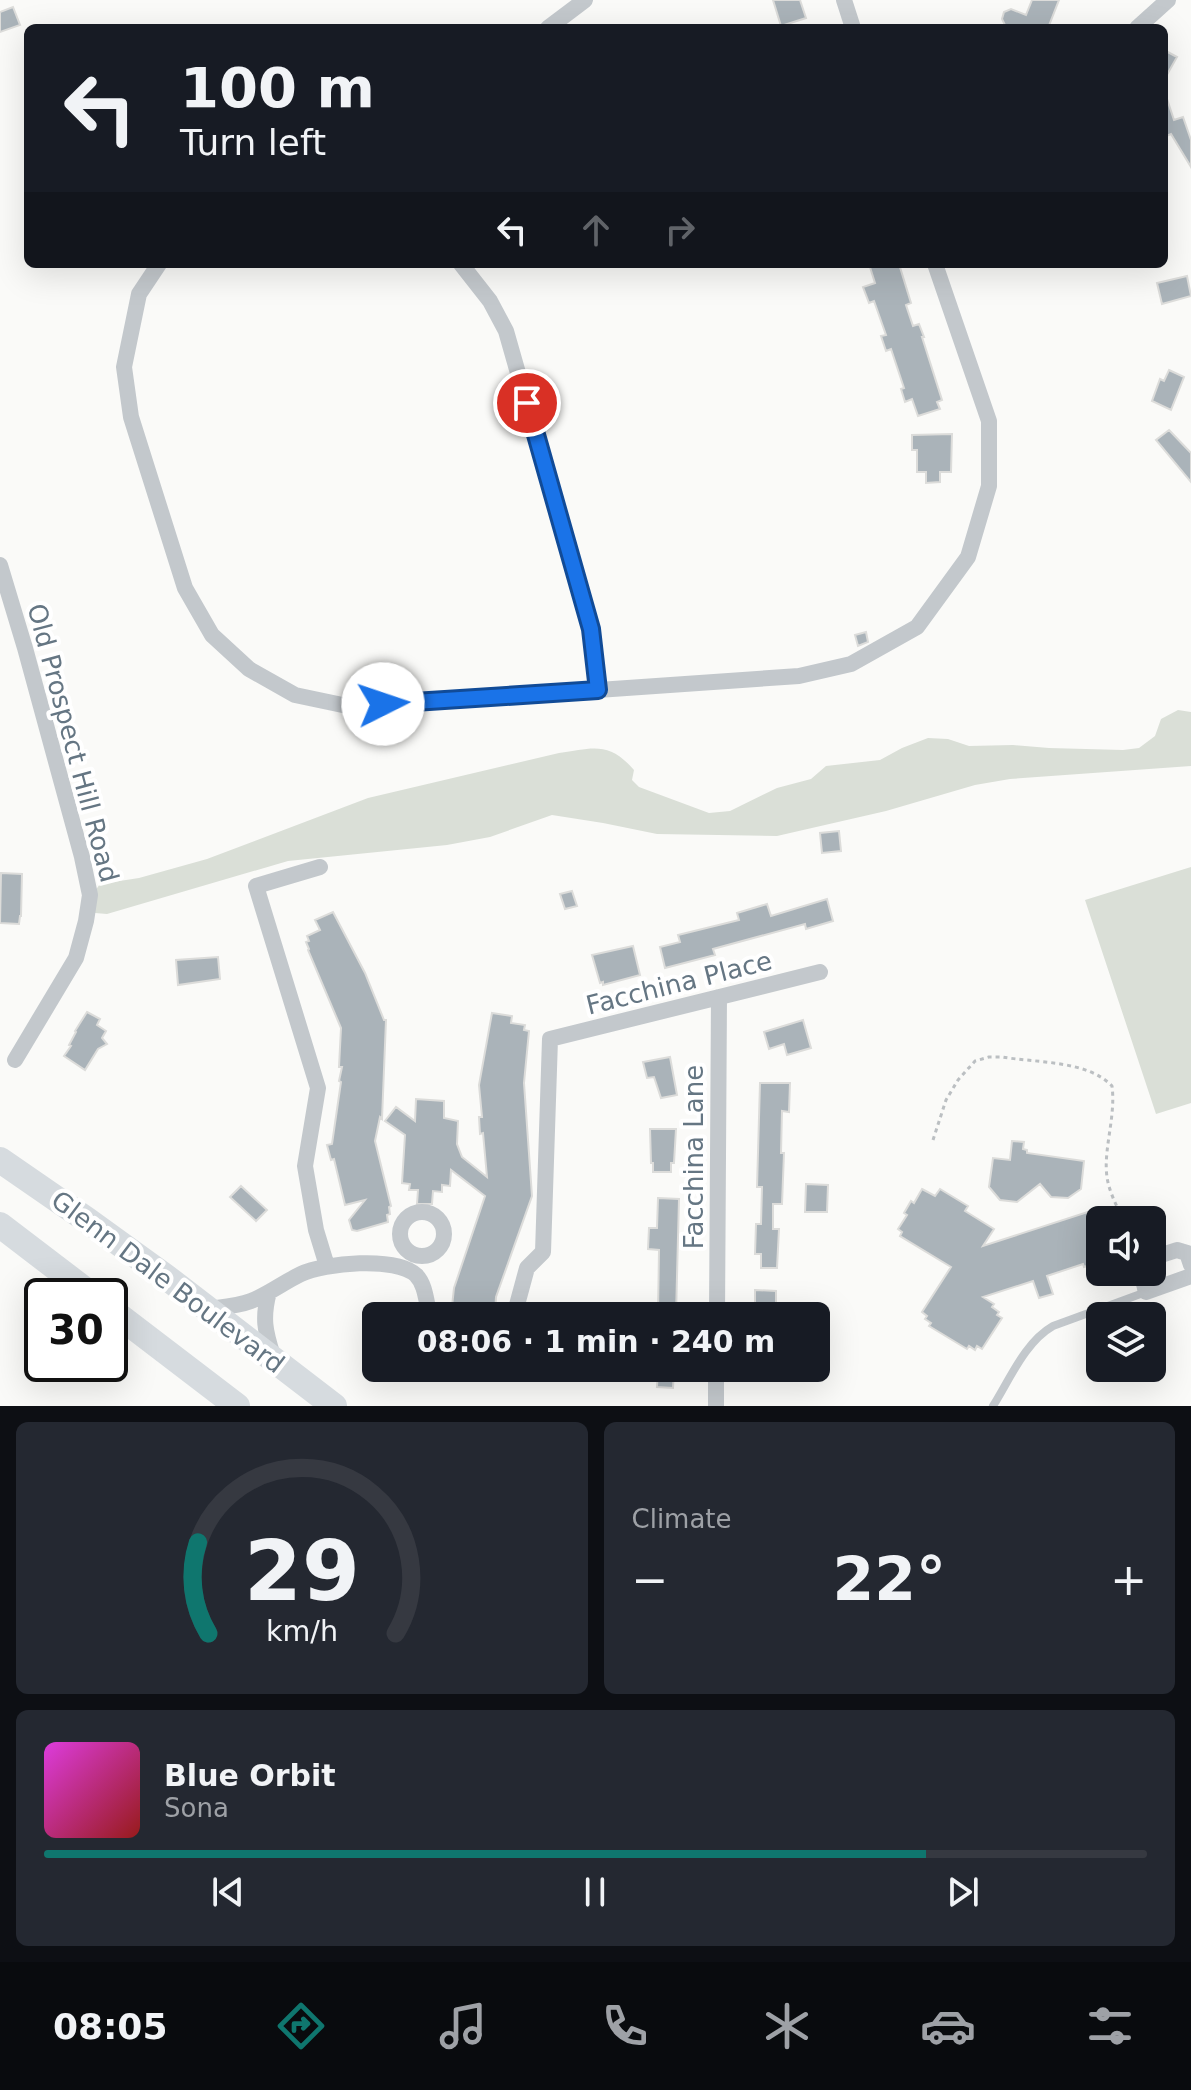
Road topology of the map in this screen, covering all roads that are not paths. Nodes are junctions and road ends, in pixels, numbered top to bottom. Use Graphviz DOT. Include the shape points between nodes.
graph roads {
  1 [pos="585,0"];
  2 [pos="844,0"];
  3 [pos="1168,0"];
  4 [pos="553,24"];
  5 [pos="852,24"];
  6 [pos="1141,24"];
  7 [pos="156,268"];
  8 [pos="464,268"];
  9 [pos="936,268"];
  10 [pos="0,565"];
  11 [pos="598,690"];
  12 [pos="320,867"];
  13 [pos="820,972"];
  14 [pos="719,997"];
  15 [pos="15,1060"];
  16 [pos="0,1160"];
  17 [pos="0,1225"];
  18 [pos="1166,1254"];
  19 [pos="1191,1265"];
  20 [pos="327,1266"];
  21 [pos="1191,1276"];
  22 [pos="69,1278"];
  23 [pos="1144,1286"];
  24 [pos="269,1292"];
  25 [pos="1146,1292"];
  26 [pos="427,1302"];
  27 [pos="518,1302"];
  28 [pos="717,1302"];
  29 [pos="208,1309"];
  30 [pos="128,1323"];
  31 [pos="275,1362"];
  32 [pos="716,1382"];
  33 [pos="237,1406"];
  34 [pos="334,1406"];
  35 [pos="716,1406"];
  36 [pos="993,1406"];
  1 -- 4 [label="street"];
  2 -- 5 [label="street"];
  3 -- 6 [label="street"];
  7 -- 11 [label="street" via="139,294 124,367 131,417 185,588 212,635 249,669 295,695 352,707"];
  8 -- 11 [label="street" via="506,331 591,629"];
  9 -- 11 [label="street" via="989,421 989,486 968,557 917,627 851,664 799,676"];
  10 -- 15 [label="street, Old Prospect Hill Road" via="90,895 76,958"];
  12 -- 20 [label="street" via="256,886 318,1088 305,1166"];
  13 -- 14 [label="street, Facchina Place"];
  14 -- 27 [label="street, Facchina Place" via="550,1039 543,1252 527,1268"];
  14 -- 28 [label="street, Facchina Lane"];
  16 -- 29 [label="main road, Glenn Dale Boulevard"];
  17 -- 22 [label="main road"];
  18 -- 19 [label="street" via="1187,1253"];
  20 -- 24 [label="street" via="303,1272"];
  20 -- 26 [label="street" via="410,1262"];
  21 -- 25 [label="street"];
  23 -- 25 [label="street"];
  24 -- 29 [label="street"];
  24 -- 31 [label="street" via="264,1323"];
  25 -- 36 [label="lane" via="1043,1332"];
  29 -- 31 [label="main road, Glenn Dale Boulevard"];
  30 -- 33 [label="main road"];
  31 -- 34 [label="main road, Glenn Dale Boulevard"];
  32 -- 35 [label="street"];
}
